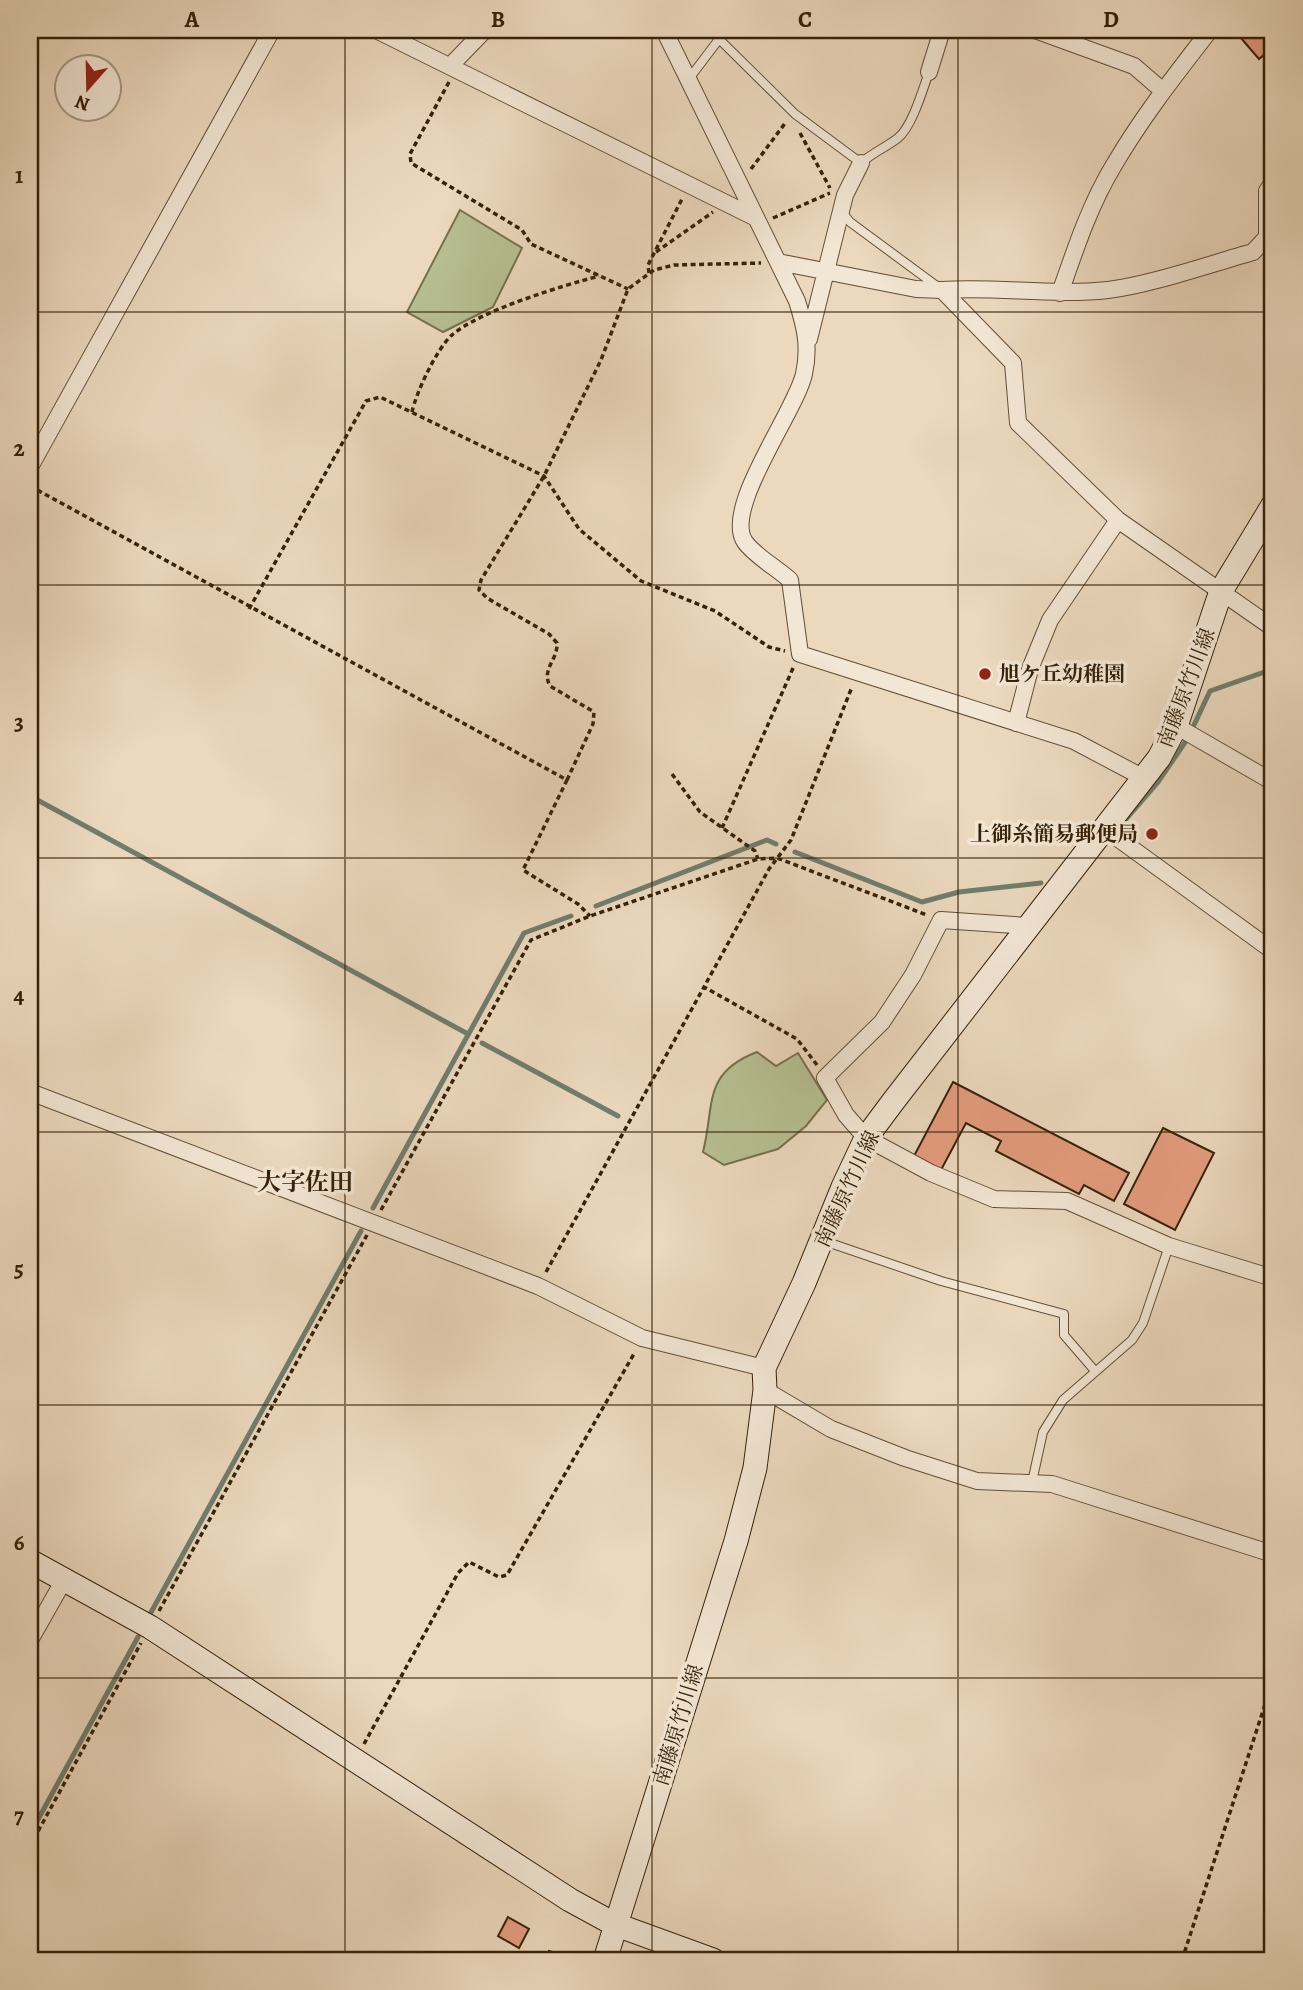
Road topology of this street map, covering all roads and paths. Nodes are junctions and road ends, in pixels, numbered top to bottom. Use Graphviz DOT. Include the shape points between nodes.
graph roads {
  1 [pos="272,30"];
  2 [pos="376,30"];
  3 [pos="485,30"];
  4 [pos="664,30"];
  5 [pos="726,30"];
  6 [pos="942,30"];
  7 [pos="1035,30"];
  8 [pos="1210,30"];
  9 [pos="719,39"];
  10 [pos="454,66"];
  11 [pos="929,72"];
  12 [pos="688,80"];
  13 [pos="1163,91"];
  14 [pos="791,113"];
  15 [pos="861,163"];
  16 [pos="1273,182"];
  17 [pos="689,183"];
  18 [pos="739,185"];
  19 [pos="832,192"];
  20 [pos="726,203"];
  21 [pos="842,212"];
  22 [pos="756,221"];
  23 [pos="1270,238"];
  24 [pos="654,254"];
  25 [pos="778,262"];
  26 [pos="827,271"];
  27 [pos="649,273"];
  28 [pos="600,276"];
  29 [pos="628,289"];
  30 [pos="942,290"];
  31 [pos="1060,293"];
  32 [pos="809,339"];
  33 [pos="412,412"];
  34 [pos="30,467"];
  35 [pos="544,476"];
  36 [pos="30,486"];
  37 [pos="1273,505"];
  38 [pos="1118,520"];
  39 [pos="1221,591"];
  40 [pos="249,609"];
  41 [pos="1273,628"];
  42 [pos="800,654"];
  43 [pos="857,672"];
  44 [pos="1016,723"];
  45 [pos="1176,726"];
  46 [pos="672,774"];
  47 [pos="1144,778"];
  48 [pos="568,780"];
  49 [pos="1273,782"];
  50 [pos="722,828"];
  51 [pos="1105,829"];
  52 [pos="777,858"];
  53 [pos="758,859"];
  54 [pos="590,916"];
  55 [pos="941,920"];
  56 [pos="1028,926"];
  57 [pos="1273,951"];
  58 [pos="704,986"];
  59 [pos="825,1078"];
  60 [pos="30,1092"];
  61 [pos="866,1138"];
  62 [pos="372,1225"];
  63 [pos="822,1240"];
  64 [pos="1169,1246"];
  65 [pos="1273,1278"];
  66 [pos="538,1286"];
  67 [pos="638,1336"];
  68 [pos="1096,1371"];
  69 [pos="764,1378"];
  70 [pos="1032,1482"];
  71 [pos="1273,1554"];
  72 [pos="30,1561"];
  73 [pos="64,1580"];
  74 [pos="150,1627"];
  75 [pos="30,1640"];
  76 [pos="1273,1680"];
  77 [pos="355,1758"];
  78 [pos="30,1846"];
  79 [pos="614,1924"];
  80 [pos="605,1960"];
  81 [pos="713,1960"];
  82 [pos="1182,1960"];
  1 -- 34 [label="street"];
  2 -- 10 [label="street"];
  3 -- 10 [label="street"];
  4 -- 12 [label="street"];
  5 -- 9 [label="lane"];
  6 -- 11 [label="street"];
  7 -- 13 [label="street" via="1134,66"];
  8 -- 13 [label="street"];
  9 -- 12 [label="lane"];
  9 -- 14 [label="lane"];
  10 -- 17 [label="street"];
  10 -- 28 [label="path" via="410,154 411,163 522,230 531,244"];
  11 -- 15 [label="lane" via="900,137"];
  12 -- 18 [label="street"];
  13 -- 31 [label="street" via="1112,167"];
  14 -- 15 [label="lane"];
  14 -- 18 [label="path"];
  14 -- 19 [label="path"];
  15 -- 21 [label="street"];
  16 -- 23 [label="street" via="1267,191"];
  17 -- 20 [label="street"];
  17 -- 24 [label="path"];
  18 -- 22 [label="street"];
  19 -- 21 [label="path"];
  19 -- 22 [label="path"];
  20 -- 22 [label="street"];
  20 -- 24 [label="path"];
  21 -- 26 [label="street"];
  21 -- 30 [label="lane"];
  22 -- 25 [label="street"];
  23 -- 31 [label="street" via="1253,252 1111,289"];
  24 -- 27 [label="path"];
  25 -- 26 [label="street"];
  25 -- 27 [label="path" via="674,265"];
  25 -- 32 [label="street"];
  26 -- 30 [label="street"];
  26 -- 32 [label="street"];
  27 -- 29 [label="path"];
  28 -- 29 [label="path"];
  28 -- 33 [label="path" via="554,288 452,335 439,352"];
  29 -- 35 [label="path" via="601,360"];
  30 -- 31 [label="street" via="980,287"];
  30 -- 38 [label="street" via="1013,363 1018,423"];
  32 -- 42 [label="street" via="804,376 746,498 740,522 744,541 790,580"];
  33 -- 35 [label="path"];
  33 -- 40 [label="path" via="380,397 366,401"];
  35 -- 42 [label="path" via="579,529 641,581 715,611 769,647"];
  35 -- 48 [label="path" via="479,590 549,634 558,651 546,672 550,686 594,712"];
  36 -- 40 [label="path"];
  37 -- 39 [label="main road, 南藤原竹川線"];
  38 -- 39 [label="street"];
  38 -- 44 [label="street" via="1050,620 1030,668"];
  39 -- 41 [label="street"];
  39 -- 45 [label="main road, 南藤原竹川線"];
  40 -- 48 [label="path"];
  42 -- 43 [label="street"];
  42 -- 50 [label="path"];
  43 -- 44 [label="street"];
  43 -- 52 [label="path" via="790,840"];
  44 -- 47 [label="street" via="1074,741"];
  45 -- 47 [label="main road, 南藤原竹川線"];
  45 -- 49 [label="street"];
  46 -- 50 [label="path" via="700,812"];
  47 -- 51 [label="main road, 南藤原竹川線"];
  48 -- 54 [label="path" via="523,870"];
  50 -- 53 [label="path" via="755,851"];
  51 -- 56 [label="main road, 南藤原竹川線"];
  51 -- 57 [label="street"];
  52 -- 53 [label="path"];
  52 -- 55 [label="path"];
  52 -- 58 [label="path"];
  53 -- 54 [label="path"];
  54 -- 62 [label="path" via="531,940"];
  55 -- 56 [label="street"];
  55 -- 59 [label="street" via="913,975 882,1021"];
  56 -- 61 [label="main road, 南藤原竹川線"];
  58 -- 59 [label="path" via="797,1039"];
  58 -- 66 [label="path"];
  59 -- 61 [label="street" via="846,1115"];
  60 -- 62 [label="street"];
  61 -- 63 [label="main road, 南藤原竹川線"];
  61 -- 64 [label="street" via="993,1199 1067,1201"];
  62 -- 66 [label="street"];
  62 -- 74 [label="path"];
  63 -- 68 [label="lane" via="941,1282 1064,1314 1064,1335"];
  63 -- 69 [label="main road, 南藤原竹川線"];
  64 -- 65 [label="street"];
  64 -- 68 [label="lane" via="1143,1323 1132,1340"];
  66 -- 67 [label="street"];
  67 -- 69 [label="street"];
  67 -- 77 [label="path" via="635,1352 507,1575 499,1577 469,1562 458,1573"];
  68 -- 70 [label="lane" via="1063,1400 1043,1432"];
  69 -- 70 [label="street" via="831,1429 905,1458 977,1481"];
  69 -- 79 [label="main road, 南藤原竹川線" via="755,1468 736,1541"];
  70 -- 71 [label="street"];
  72 -- 73 [label="main road"];
  73 -- 74 [label="main road"];
  73 -- 75 [label="street"];
  74 -- 77 [label="main road"];
  74 -- 78 [label="path"];
  76 -- 82 [label="path"];
  77 -- 79 [label="main road" via="570,1900"];
  79 -- 80 [label="main road, 南藤原竹川線"];
  79 -- 81 [label="main road"];
}
